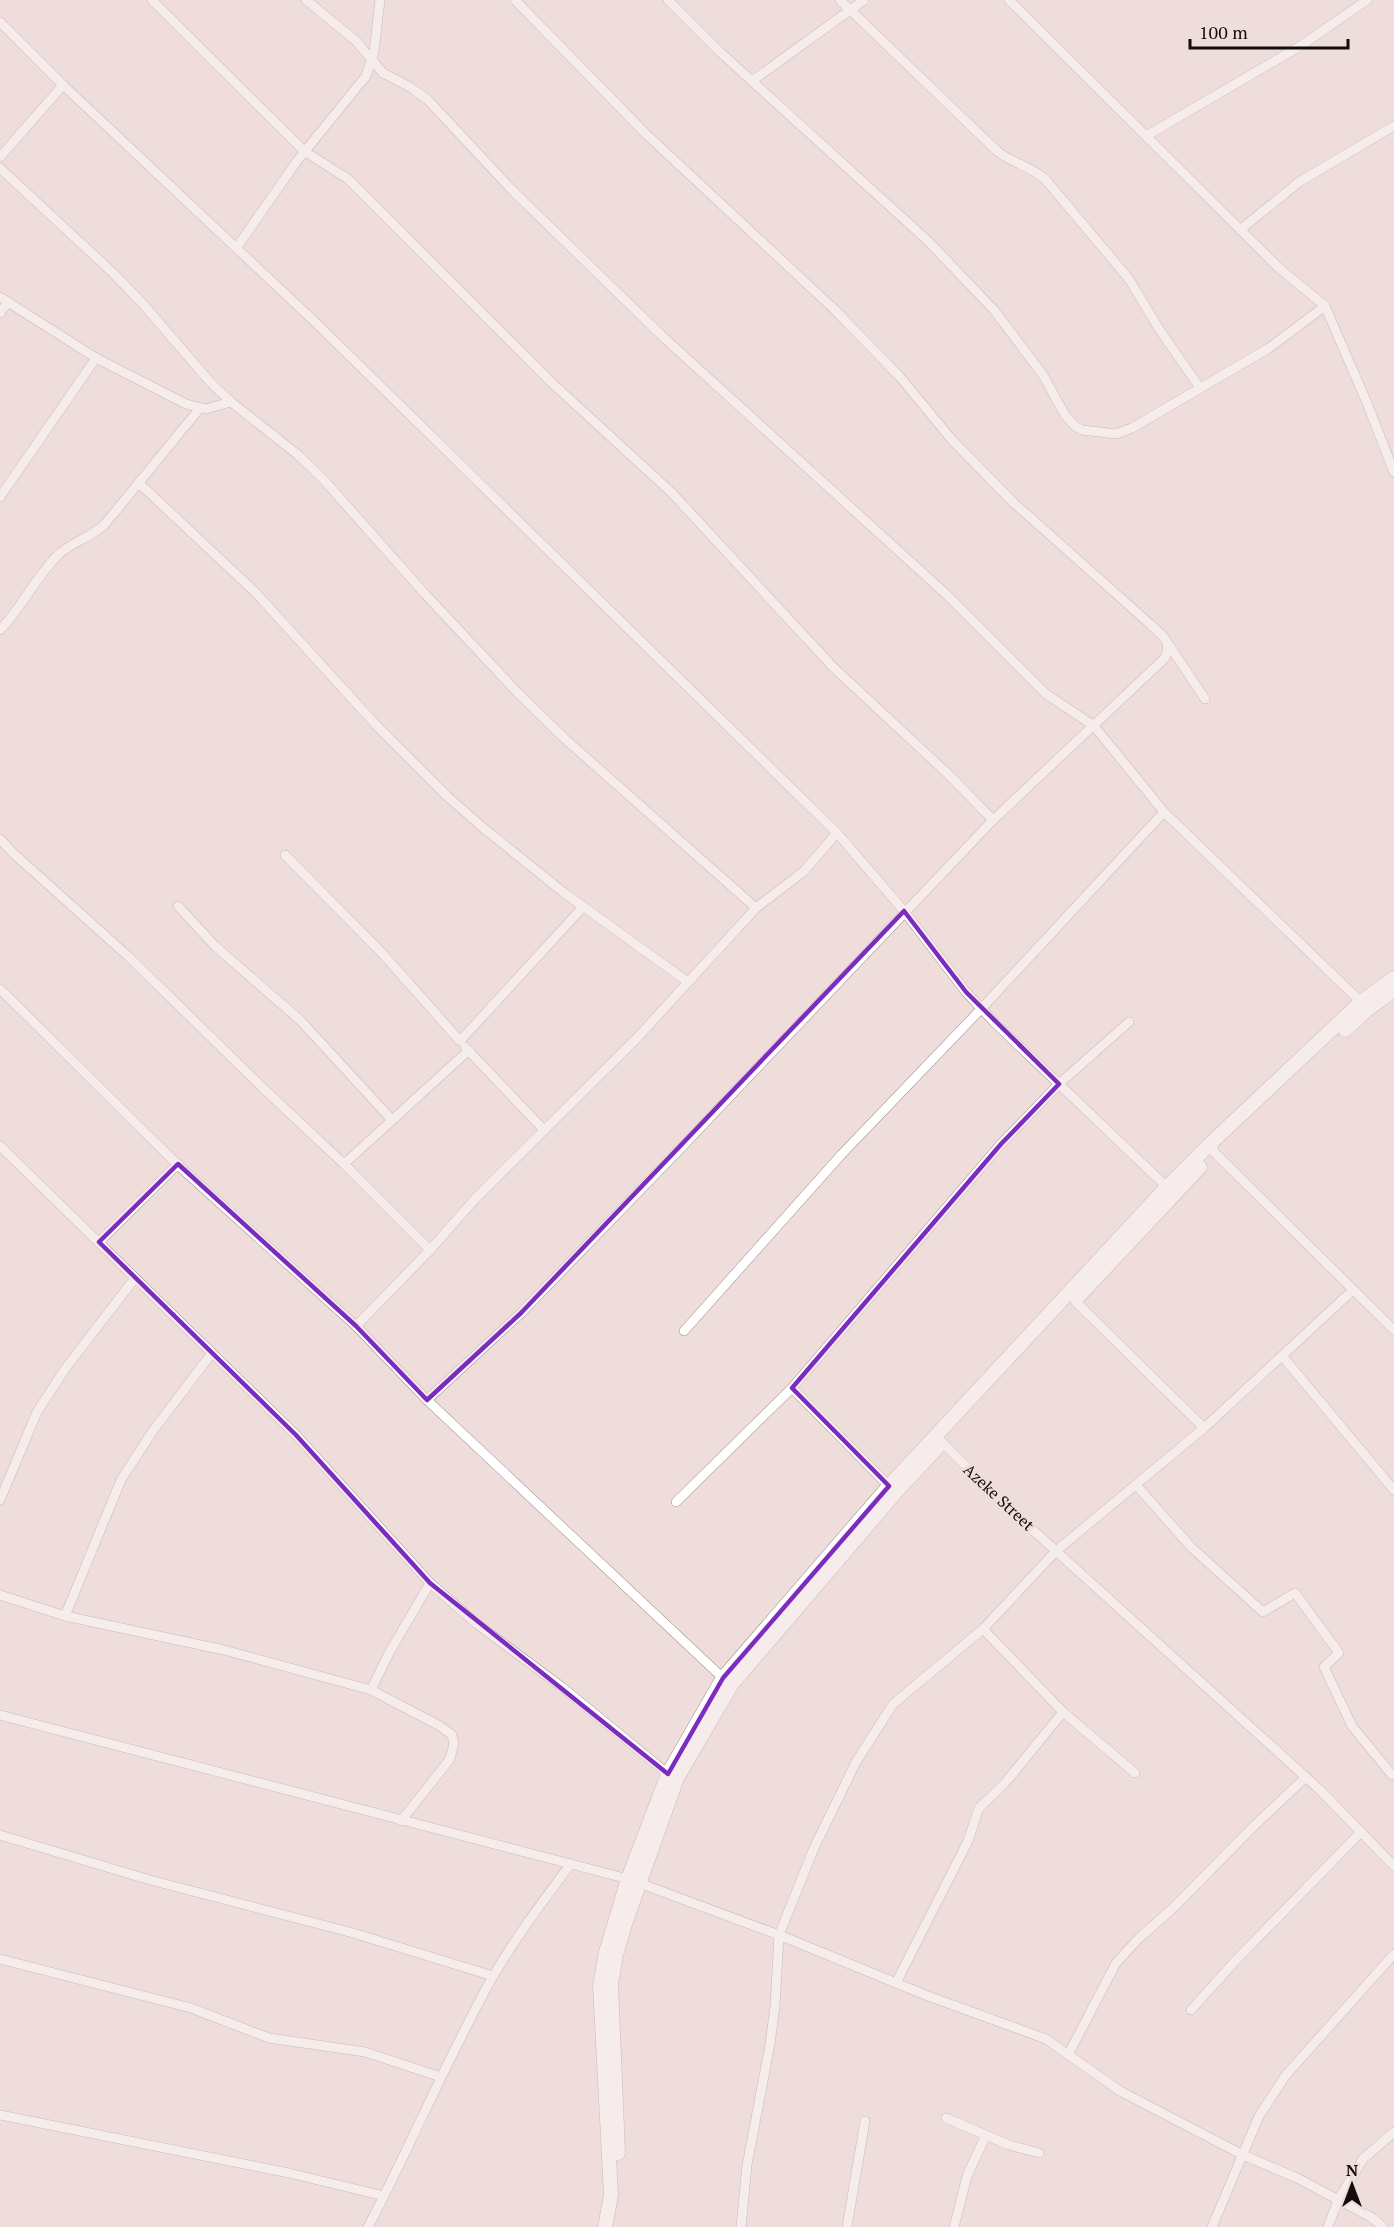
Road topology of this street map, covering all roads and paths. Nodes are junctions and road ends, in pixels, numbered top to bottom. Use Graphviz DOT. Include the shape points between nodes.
graph roads {
  1 [pos="152,0"];
  2 [pos="306,0"];
  3 [pos="380,0"];
  4 [pos="515,0"];
  5 [pos="669,0"];
  6 [pos="840,0"];
  7 [pos="864,0"];
  8 [pos="1009,0"];
  9 [pos="1367,0"];
  10 [pos="851,10"];
  11 [pos="0,22"];
  12 [pos="372,61"];
  13 [pos="752,81"];
  14 [pos="63,85"];
  15 [pos="1394,126"];
  16 [pos="1146,136"];
  17 [pos="304,151"];
  18 [pos="0,158"];
  19 [pos="0,168"];
  20 [pos="1240,230"];
  21 [pos="237,247"];
  22 [pos="4,300"];
  23 [pos="1325,306"];
  24 [pos="0,314"];
  25 [pos="96,358"];
  26 [pos="1200,388"];
  27 [pos="231,402"];
  28 [pos="200,408"];
  29 [pos="1394,472"];
  30 [pos="140,484"];
  31 [pos="0,497"];
  32 [pos="0,630"];
  33 [pos="1169,645"];
  34 [pos="1205,699"];
  35 [pos="1094,726"];
  36 [pos="1164,812"];
  37 [pos="993,819"];
  38 [pos="837,832"];
  39 [pos="0,838"];
  40 [pos="285,855"];
  41 [pos="178,906"];
  42 [pos="583,907"];
  43 [pos="756,908"];
  44 [pos="904,911"];
  45 [pos="1394,978"];
  46 [pos="688,982"];
  47 [pos="0,988"];
  48 [pos="1394,990"];
  49 [pos="1361,1002"];
  50 [pos="981,1009"];
  51 [pos="1130,1022"];
  52 [pos="459,1041"];
  53 [pos="469,1050"];
  54 [pos="1059,1084"];
  55 [pos="392,1120"];
  56 [pos="544,1130"];
  57 [pos="0,1146"];
  58 [pos="1213,1147"];
  59 [pos="177,1164"];
  60 [pos="344,1164"];
  61 [pos="1170,1191"];
  62 [pos="99,1242"];
  63 [pos="430,1250"];
  64 [pos="135,1278"];
  65 [pos="1353,1290"];
  66 [pos="1075,1301"];
  67 [pos="356,1326"];
  68 [pos="1394,1330"];
  69 [pos="684,1331"];
  70 [pos="213,1353"];
  71 [pos="1283,1358"];
  72 [pos="792,1388"];
  73 [pos="427,1400"];
  74 [pos="1204,1428"];
  75 [pos="942,1442"];
  76 [pos="1136,1485"];
  77 [pos="889,1486"];
  78 [pos="1394,1490"];
  79 [pos="0,1500"];
  80 [pos="676,1502"];
  81 [pos="1056,1551"];
  82 [pos="430,1583"];
  83 [pos="0,1595"];
  84 [pos="65,1616"];
  85 [pos="983,1629"];
  86 [pos="728,1681"];
  87 [pos="372,1690"];
  88 [pos="1062,1712"];
  89 [pos="0,1715"];
  90 [pos="1135,1773"];
  91 [pos="668,1774"];
  92 [pos="1392,1775"];
  93 [pos="1306,1776"];
  94 [pos="400,1821"];
  95 [pos="1361,1832"];
  96 [pos="0,1835"];
  97 [pos="570,1865"];
  98 [pos="1394,1866"];
  99 [pos="634,1881"];
  100 [pos="779,1935"];
  101 [pos="1394,1954"];
  102 [pos="0,1959"];
  103 [pos="493,1976"];
  104 [pos="896,1983"];
  105 [pos="1191,2010"];
  106 [pos="1068,2055"];
  107 [pos="441,2077"];
  108 [pos="0,2115"];
  109 [pos="946,2118"];
  110 [pos="865,2121"];
  111 [pos="1394,2132"];
  112 [pos="986,2135"];
  113 [pos="1039,2154"];
  114 [pos="1243,2155"];
  115 [pos="384,2196"];
  116 [pos="1338,2200"];
  117 [pos="368,2227"];
  118 [pos="605,2227"];
  119 [pos="614,2227"];
  120 [pos="741,2227"];
  121 [pos="847,2227"];
  122 [pos="954,2227"];
  123 [pos="1212,2227"];
  124 [pos="1328,2227"];
  125 [pos="1383,2227"];
  1 -- 17 [label="street"];
  2 -- 12 [label="street" via="355,40"];
  3 -- 12 [label="street"];
  4 -- 33 [label="street" via="646,134 843,318 1014,503"];
  5 -- 13 [label="street"];
  6 -- 10 [label="street"];
  7 -- 10 [label="street"];
  8 -- 16 [label="street"];
  9 -- 16 [label="street" via="1302,45"];
  10 -- 13 [label="street"];
  10 -- 26 [label="street" via="997,151 1045,179 1129,279"];
  11 -- 14 [label="street"];
  12 -- 17 [label="street" via="360,84"];
  12 -- 35 [label="street" via="383,73 433,105 512,190 676,349 947,595 1046,694"];
  13 -- 26 [label="street" via="928,241 994,310 1075,426 1116,434"];
  14 -- 18 [label="street"];
  14 -- 21 [label="street"];
  15 -- 20 [label="street" via="1299,182"];
  16 -- 20 [label="street"];
  17 -- 21 [label="street"];
  17 -- 37 [label="street" via="348,179 551,382 671,492 834,668"];
  19 -- 27 [label="street" via="113,273"];
  20 -- 23 [label="street"];
  21 -- 38 [label="street"];
  22 -- 24 [label="street"];
  22 -- 25 [label="street"];
  23 -- 26 [label="street" via="1269,348"];
  23 -- 29 [label="street"];
  25 -- 28 [label="street"];
  25 -- 31 [label="street"];
  27 -- 28 [label="street"];
  27 -- 43 [label="street" via="274,434 323,479 480,654 564,738"];
  28 -- 30 [label="street"];
  30 -- 32 [label="street" via="99,531 59,554"];
  30 -- 42 [label="street" via="255,592 447,796"];
  33 -- 34 [label="street"];
  33 -- 35 [label="street" via="1165,658"];
  35 -- 36 [label="street"];
  35 -- 37 [label="street"];
  36 -- 49 [label="street"];
  36 -- 50 [label="street"];
  37 -- 44 [label="street"];
  38 -- 43 [label="street" via="803,872"];
  38 -- 44 [label="street"];
  39 -- 60 [label="street"];
  40 -- 52 [label="street" via="382,953"];
  41 -- 55 [label="street" via="215,946 301,1021"];
  42 -- 46 [label="street"];
  42 -- 52 [label="street"];
  43 -- 46 [label="street"];
  44 -- 50 [label="street"];
  44 -- 73 [label="street" via="529,1305"];
  45 -- 49 [label="main road"];
  46 -- 56 [label="street"];
  47 -- 59 [label="street"];
  48 -- 58 [label="main road"];
  49 -- 58 [label="main road"];
  50 -- 54 [label="street"];
  50 -- 69 [label="street" via="841,1155"];
  51 -- 54 [label="street"];
  52 -- 53 [label="street"];
  53 -- 55 [label="street"];
  53 -- 56 [label="street"];
  54 -- 61 [label="street"];
  54 -- 72 [label="street" via="993,1153"];
  55 -- 60 [label="street"];
  56 -- 63 [label="street"];
  57 -- 62 [label="street"];
  58 -- 61 [label="main road"];
  58 -- 65 [label="street"];
  59 -- 62 [label="street"];
  59 -- 67 [label="street"];
  60 -- 63 [label="street"];
  61 -- 66 [label="main road"];
  61 -- 77 [label="main road"];
  62 -- 64 [label="street"];
  63 -- 67 [label="street"];
  64 -- 70 [label="street"];
  64 -- 79 [label="street" via="42,1404"];
  65 -- 68 [label="street"];
  65 -- 71 [label="street"];
  66 -- 74 [label="street"];
  66 -- 75 [label="main road"];
  67 -- 73 [label="street"];
  70 -- 82 [label="street" via="296,1435"];
  70 -- 84 [label="street" via="152,1432 122,1480"];
  71 -- 74 [label="street"];
  71 -- 78 [label="street"];
  72 -- 77 [label="street"];
  72 -- 80 [label="street"];
  73 -- 86 [label="street"];
  74 -- 76 [label="street"];
  75 -- 81 [label="street, Azeke Street"];
  75 -- 86 [label="main road"];
  76 -- 81 [label="street"];
  76 -- 92 [label="street" via="1192,1548 1263,1612 1295,1593 1339,1653 1324,1667 1352,1726"];
  77 -- 86 [label="main road"];
  81 -- 85 [label="street"];
  81 -- 93 [label="street, Azeke Street"];
  82 -- 87 [label="street"];
  82 -- 91 [label="street"];
  83 -- 84 [label="street"];
  84 -- 87 [label="street" via="225,1650"];
  85 -- 88 [label="street"];
  85 -- 100 [label="street" via="893,1704 856,1762 814,1848"];
  86 -- 91 [label="main road"];
  86 -- 99 [label="main road" via="677,1778"];
  87 -- 94 [label="street" via="440,1726 454,1743 450,1759"];
  88 -- 90 [label="street"];
  88 -- 104 [label="street" via="1005,1784 979,1808 968,1841"];
  89 -- 94 [label="street"];
  91 -- 99 [label="main road"];
  93 -- 95 [label="street, Azeke Street"];
  93 -- 106 [label="street" via="1116,1964"];
  94 -- 97 [label="street"];
  95 -- 98 [label="street, Azeke Street"];
  95 -- 105 [label="street"];
  96 -- 103 [label="street"];
  97 -- 99 [label="street"];
  97 -- 103 [label="street"];
  99 -- 100 [label="street"];
  99 -- 118 [label="main road" via="606,1952 600,1985 610,2195"];
  99 -- 119 [label="main road" via="611,1984 619,2179"];
  100 -- 104 [label="street"];
  100 -- 120 [label="street" via="775,2006 747,2166"];
  101 -- 114 [label="street" via="1286,2074 1259,2116"];
  102 -- 107 [label="street" via="191,2008 269,2038 365,2052"];
  103 -- 107 [label="street"];
  104 -- 106 [label="street" via="1046,2039"];
  106 -- 114 [label="street" via="1120,2091"];
  107 -- 115 [label="street"];
  108 -- 115 [label="street"];
  109 -- 112 [label="street"];
  110 -- 121 [label="street"];
  111 -- 116 [label="street" via="1363,2159"];
  112 -- 113 [label="street"];
  112 -- 122 [label="street" via="967,2176"];
  114 -- 116 [label="street"];
  114 -- 123 [label="street"];
  115 -- 117 [label="street"];
  116 -- 124 [label="street"];
  116 -- 125 [label="street"];
}
